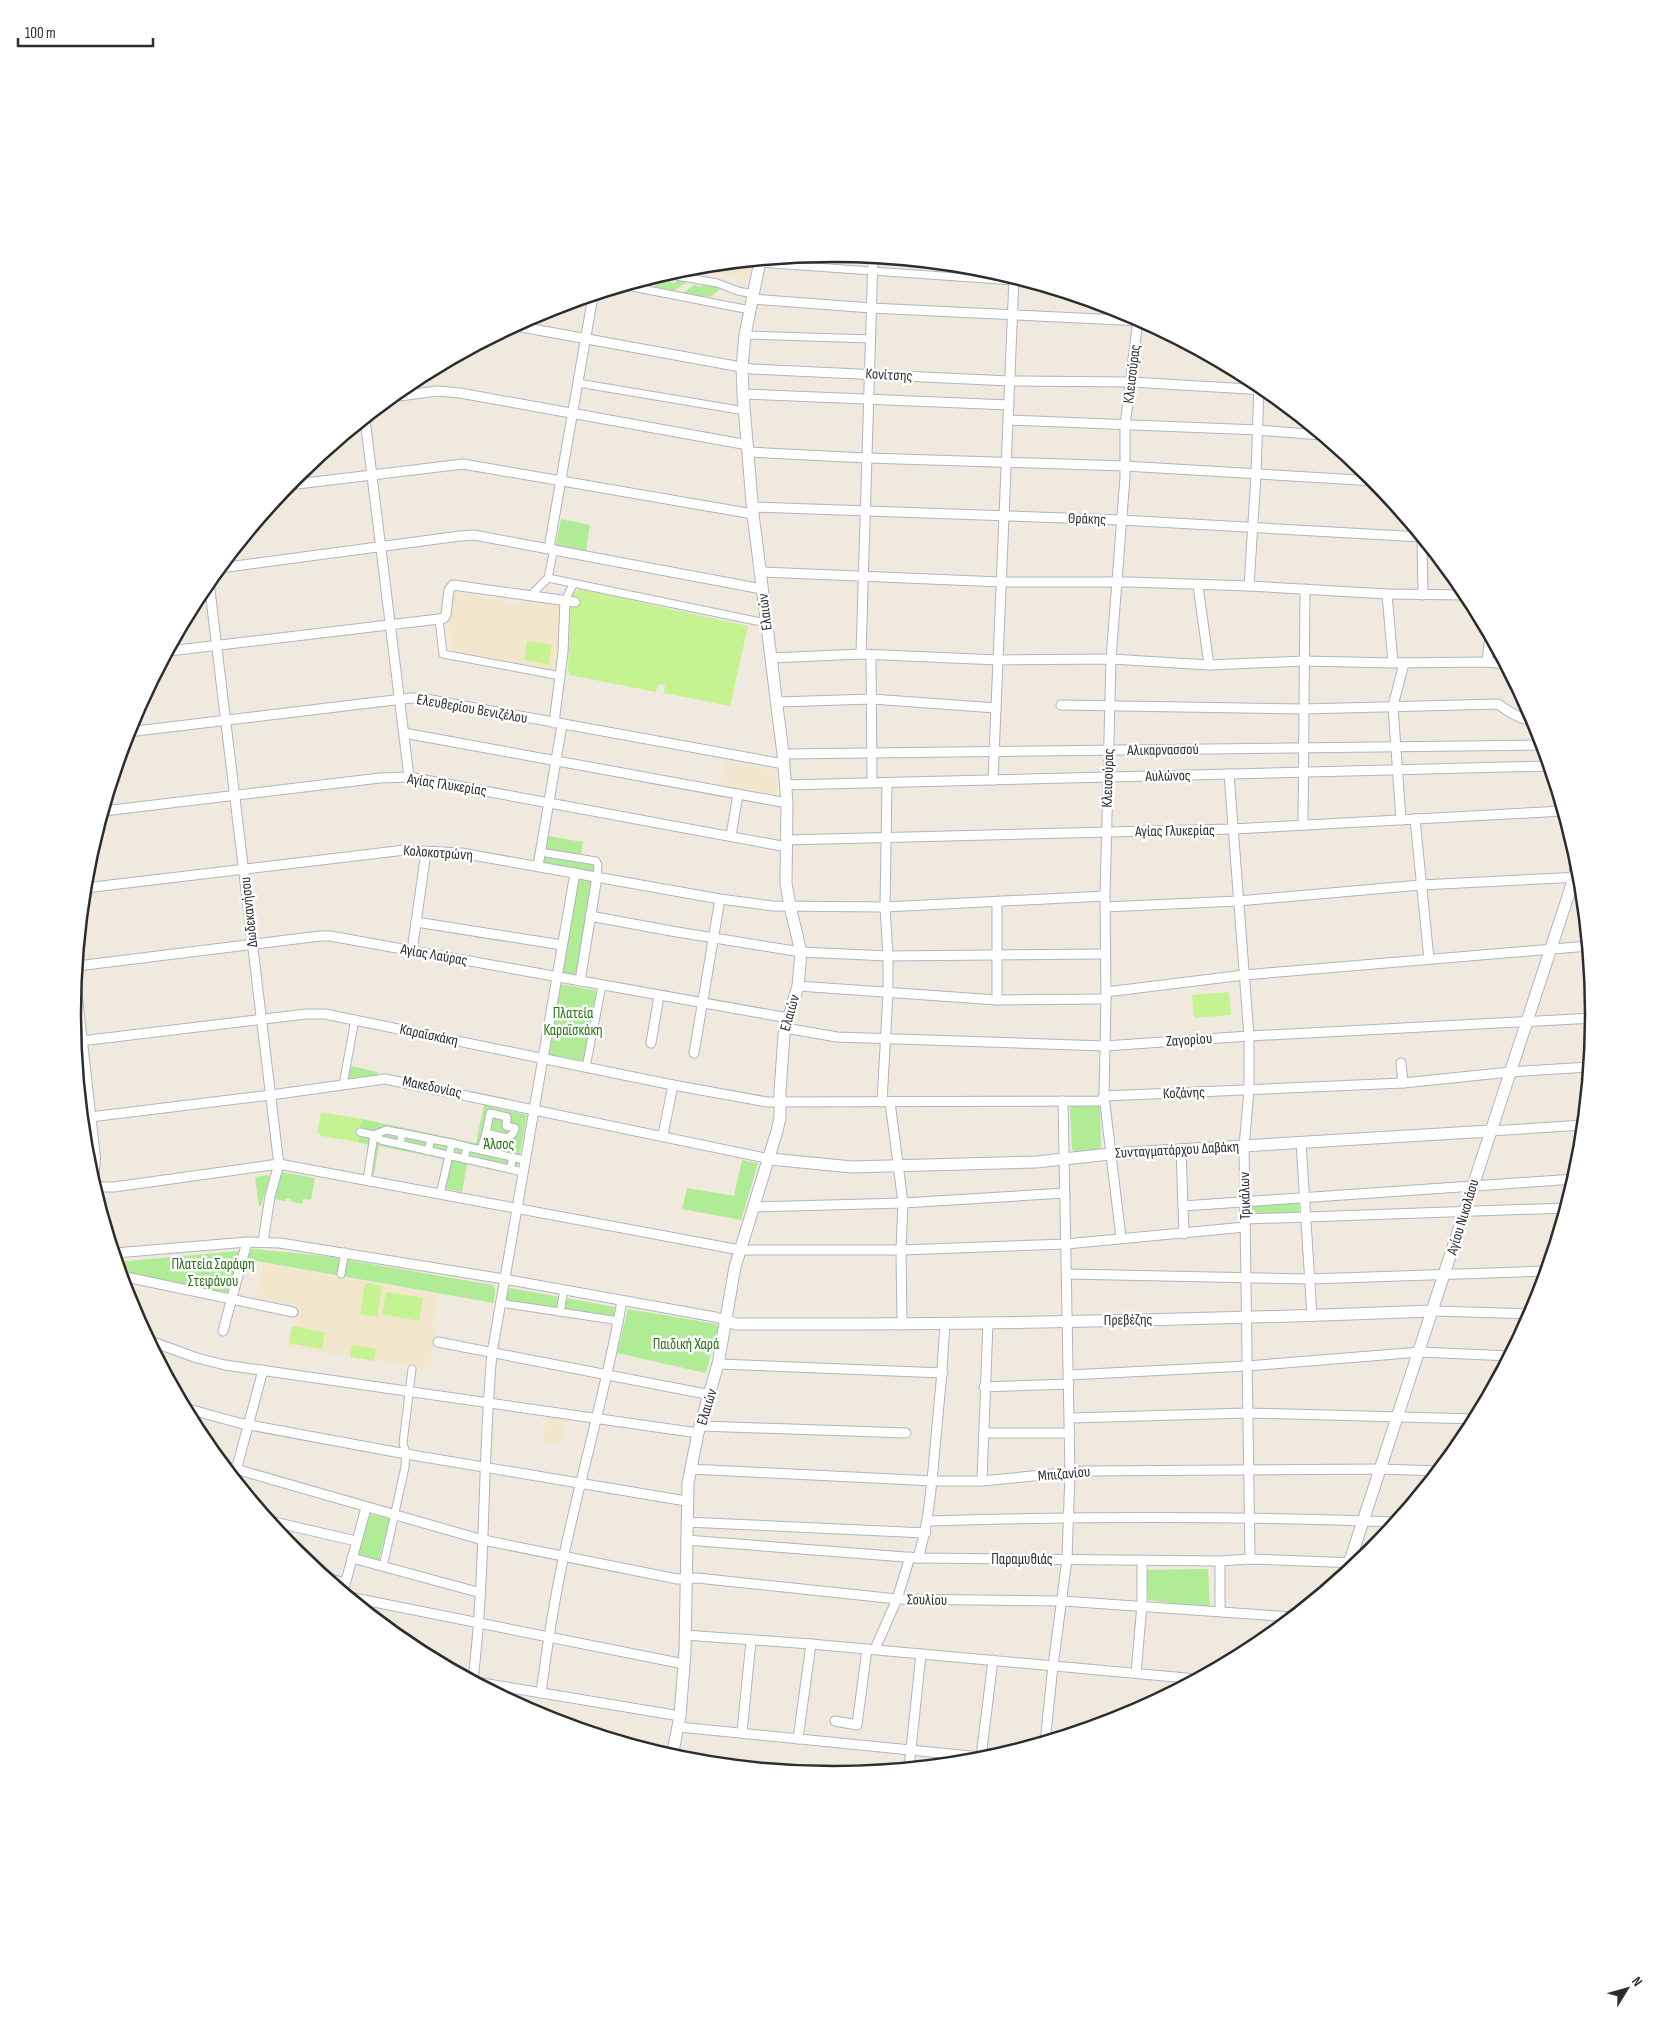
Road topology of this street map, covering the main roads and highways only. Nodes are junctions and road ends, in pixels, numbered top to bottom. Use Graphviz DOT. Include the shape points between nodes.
graph roads {
  1 [pos="87,1103"];
  2 [pos="92,1136"];
  1 -- 2 [label="main road"];
}
